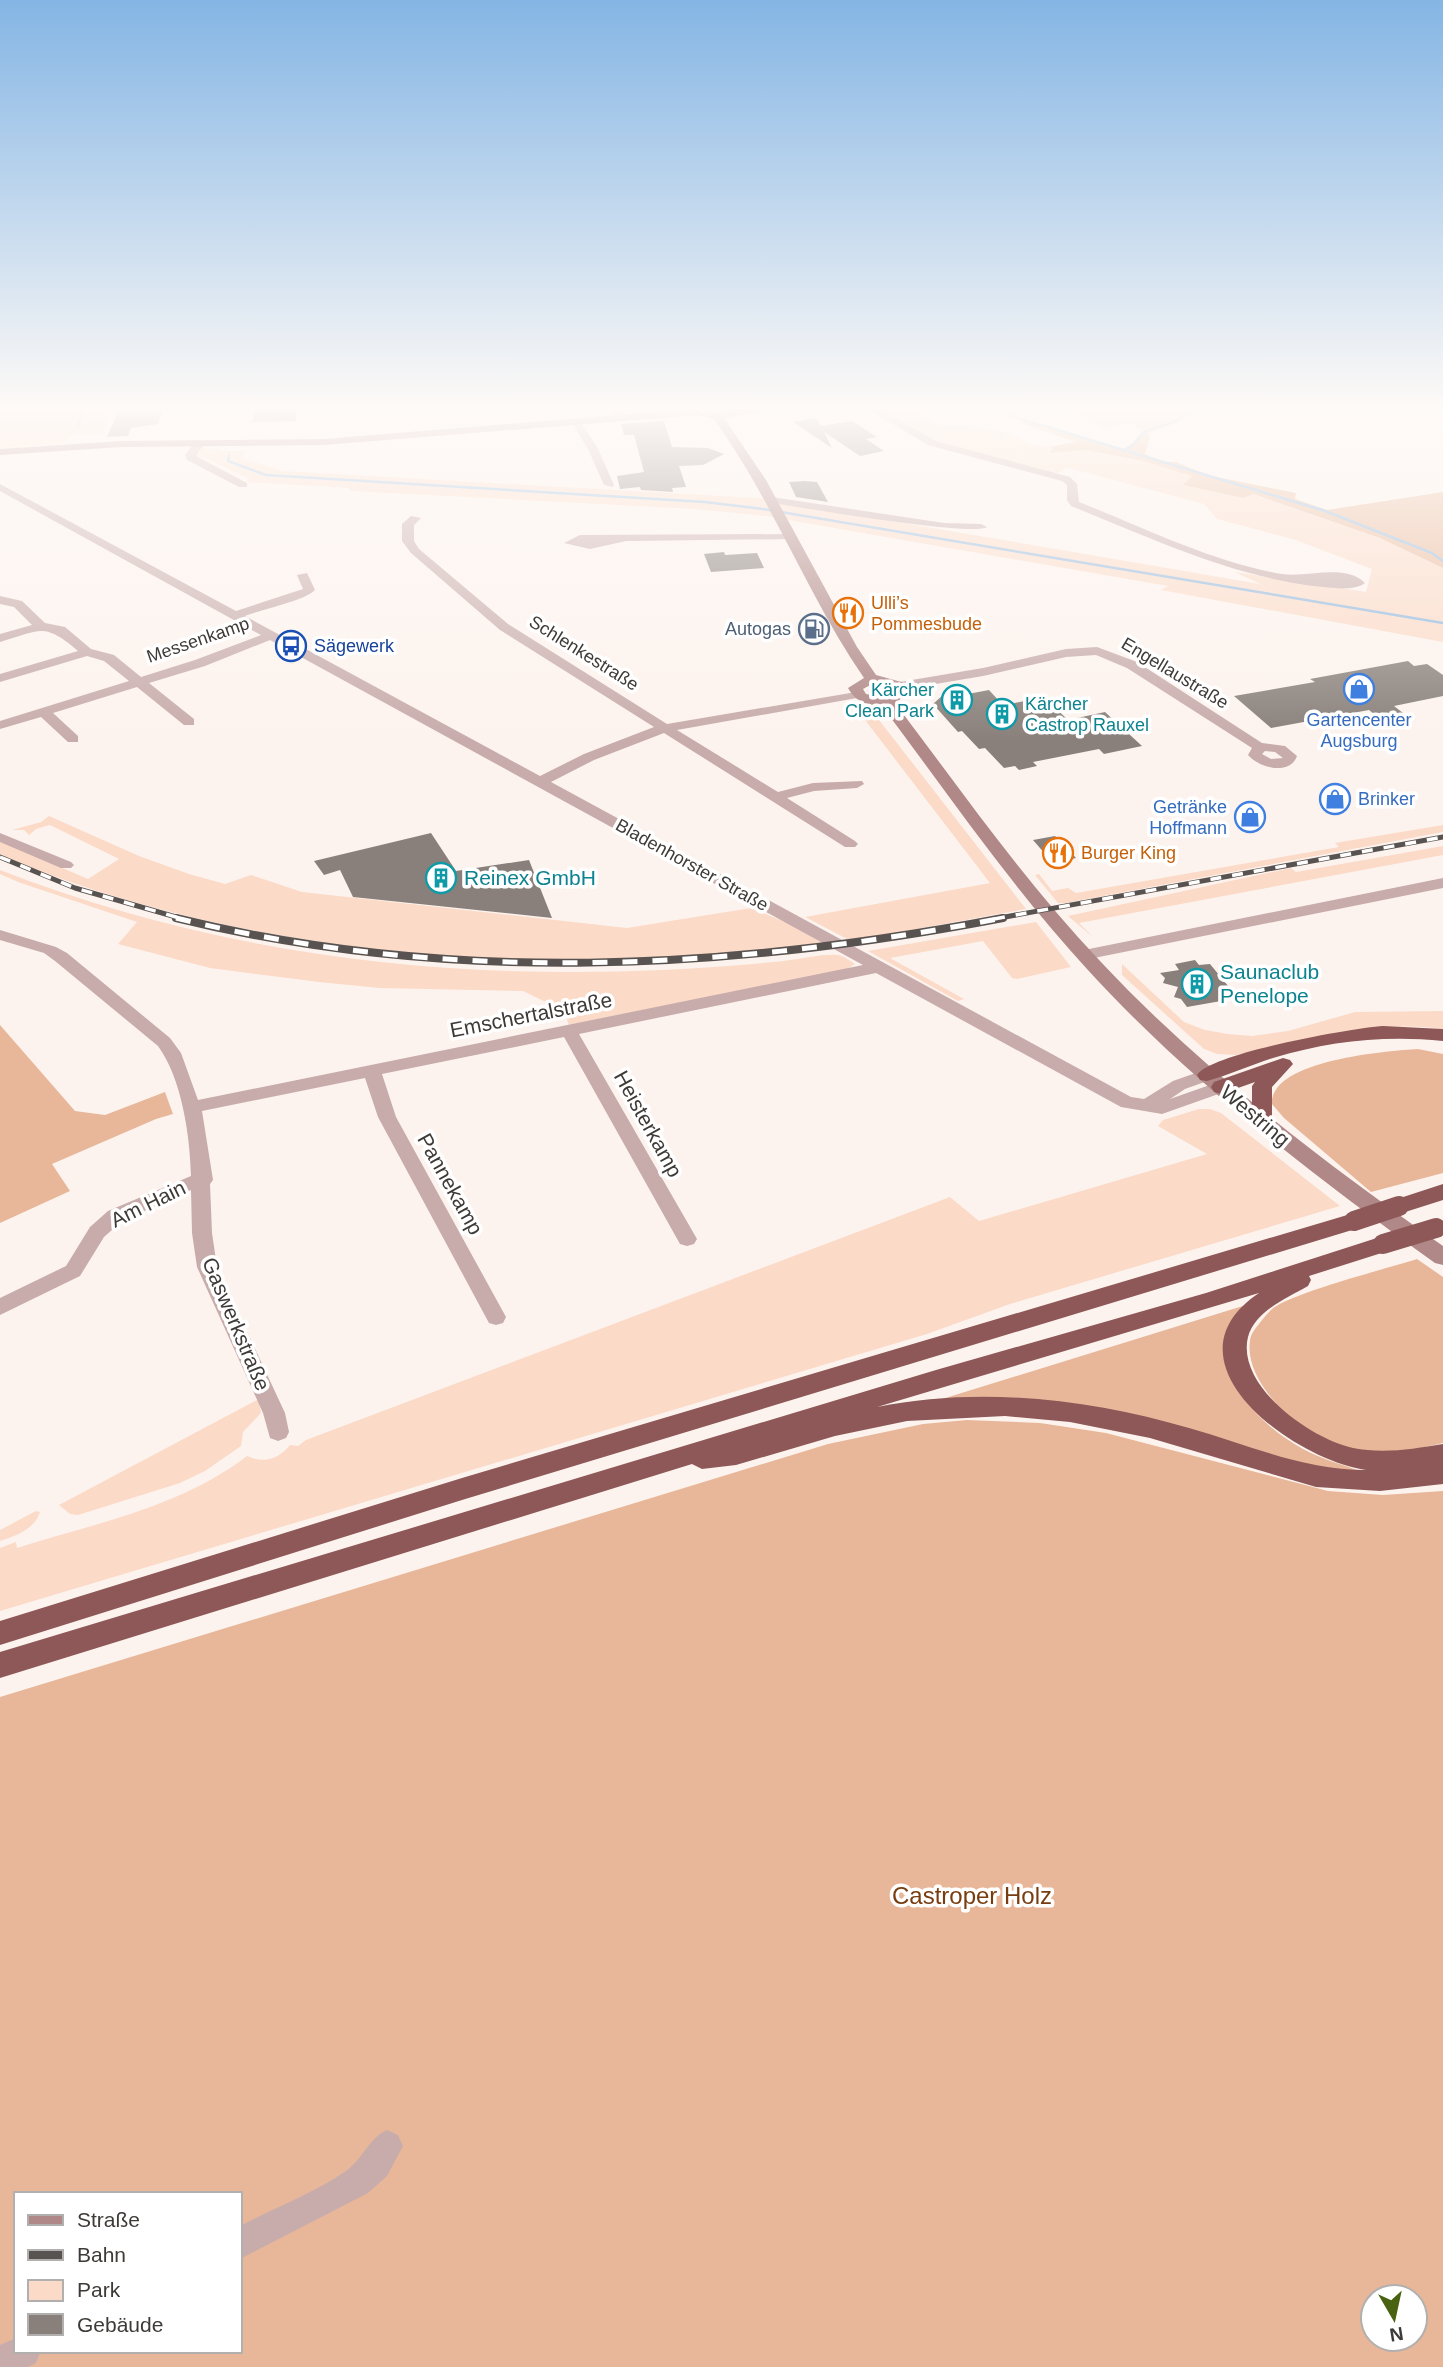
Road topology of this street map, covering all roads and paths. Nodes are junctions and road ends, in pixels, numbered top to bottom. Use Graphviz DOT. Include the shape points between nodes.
graph roads {
  1 [pos="60,519"];
  2 [pos="413,519"];
  3 [pos="781,519"];
  4 [pos="904,519"];
  5 [pos="1114,519"];
  6 [pos="981,527"];
  7 [pos="790,537"];
  8 [pos="622,539"];
  9 [pos="303,575"];
  10 [pos="1303,579"];
  11 [pos="0,600"];
  12 [pos="235,615"];
  13 [pos="41,626"];
  14 [pos="271,635"];
  15 [pos="0,638"];
  16 [pos="87,652"];
  17 [pos="0,678"];
  18 [pos="872,679"];
  19 [pos="137,681"];
  20 [pos="901,686"];
  21 [pos="857,694"];
  22 [pos="887,701"];
  23 [pos="202,710"];
  24 [pos="43,711"];
  25 [pos="0,724"];
  26 [pos="665,728"];
  27 [pos="74,739"];
  28 [pos="1260,747"];
  29 [pos="540,782"];
  30 [pos="857,784"];
  31 [pos="773,798"];
  32 [pos="0,837"];
  33 [pos="850,844"];
  34 [pos="66,865"];
  35 [pos="1443,883"];
  36 [pos="0,935"];
  37 [pos="1084,955"];
  38 [pos="880,967"];
  39 [pos="569,1031"];
  40 [pos="1443,1035"];
  41 [pos="1443,1046"];
  42 [pos="1279,1065"];
  43 [pos="372,1071"];
  44 [pos="1214,1081"];
  45 [pos="192,1107"];
  46 [pos="1262,1123"];
  47 [pos="203,1180"];
  48 [pos="1443,1192"];
  49 [pos="1439,1227"];
  50 [pos="687,1239"];
  51 [pos="1443,1257"];
  52 [pos="1332,1261"];
  53 [pos="0,1307"];
  54 [pos="495,1317"];
  55 [pos="278,1432"];
  56 [pos="1443,1454"];
  57 [pos="668,1461"];
  58 [pos="1443,1474"];
  59 [pos="0,1633"];
  60 [pos="0,1665"];
  61 [pos="387,2146"];
  62 [pos="242,2242"];
  63 [pos="20,2353"];
  64 [pos="0,2363"];
  1 -- 12 [label="street, Bladenhorster Straße"];
  2 -- 26 [label="street, Schlenkestraße" via="407,533 415,551 504,627"];
  3 -- 7 [label="main road"];
  4 -- 6 [label="street"];
  5 -- 10 [label="street" via="1233,567"];
  7 -- 8 [label="street"];
  7 -- 18 [label="main road" via="835,625"];
  9 -- 12 [label="street" via="309,590 300,596"];
  11 -- 13 [label="street, Messenkamp" via="18,604"];
  12 -- 14 [label="street, Bladenhorster Straße"];
  13 -- 15 [label="street"];
  13 -- 16 [label="street, Messenkamp" via="61,629"];
  14 -- 19 [label="street, Messenkamp"];
  14 -- 29 [label="street, Bladenhorster Straße"];
  16 -- 17 [label="street"];
  16 -- 19 [label="street, Messenkamp" via="109,658"];
  18 -- 20 [label="main road"];
  18 -- 21 [label="main road" via="858,684"];
  19 -- 23 [label="street, Messenkamp" via="186,720"];
  19 -- 24 [label="street, Messenkamp"];
  20 -- 22 [label="main road" via="902,693"];
  20 -- 28 [label="street, Engellaustraße" via="1097,651 1132,665"];
  21 -- 22 [label="main road"];
  21 -- 26 [label="street"];
  22 -- 37 [label="main road, Westring" via="1007,863"];
  24 -- 25 [label="street, Messenkamp"];
  24 -- 27 [label="street"];
  26 -- 29 [label="street" via="589,757"];
  26 -- 31 [label="street, Schlenkestraße"];
  29 -- 38 [label="street, Bladenhorster Straße"];
  30 -- 31 [label="street" via="813,787"];
  31 -- 33 [label="street, Schlenkestraße"];
  32 -- 34 [label="street"];
  35 -- 37 [label="street"];
  36 -- 45 [label="street, Gaswerkstraße" via="61,957 164,1042"];
  37 -- 44 [label="main road, Westring"];
  38 -- 39 [label="street, Emschertalstraße"];
  38 -- 44 [label="street, Bladenhorster Straße" via="1127,1102 1174,1105"];
  39 -- 43 [label="street, Emschertalstraße"];
  39 -- 50 [label="street, Heisterkamp"];
  40 -- 44 [label="highway" via="1391,1031 1348,1035 1240,1062"];
  41 -- 42 [label="highway" via="1382,1042"];
  42 -- 44 [label="highway"];
  42 -- 46 [label="highway" via="1262,1086"];
  43 -- 45 [label="street, Emschertalstraße"];
  43 -- 54 [label="street, Pannekamp" via="387,1117"];
  44 -- 46 [label="main road, Westring"];
  45 -- 47 [label="street, Gaswerkstraße"];
  46 -- 51 [label="main road, Westring"];
  47 -- 53 [label="street, Am Hain" via="115,1216 97,1232 73,1270"];
  47 -- 55 [label="street, Gaswerkstraße" via="207,1266 274,1413"];
  48 -- 59 [label="highway, bridge"];
  49 -- 52 [label="highway, bridge"];
  52 -- 56 [label="highway" via="1258,1306 1244,1321 1236,1353 1244,1380 1285,1428 1343,1456 1408,1461"];
  52 -- 57 [label="highway"];
  57 -- 58 [label="highway" via="731,1458 892,1413 980,1407 1102,1418 1190,1438 1317,1477 1363,1481"];
  57 -- 60 [label="highway"];
  61 -- 62 [label="street" via="358,2182"];
  63 -- 64 [label="street"];
}
